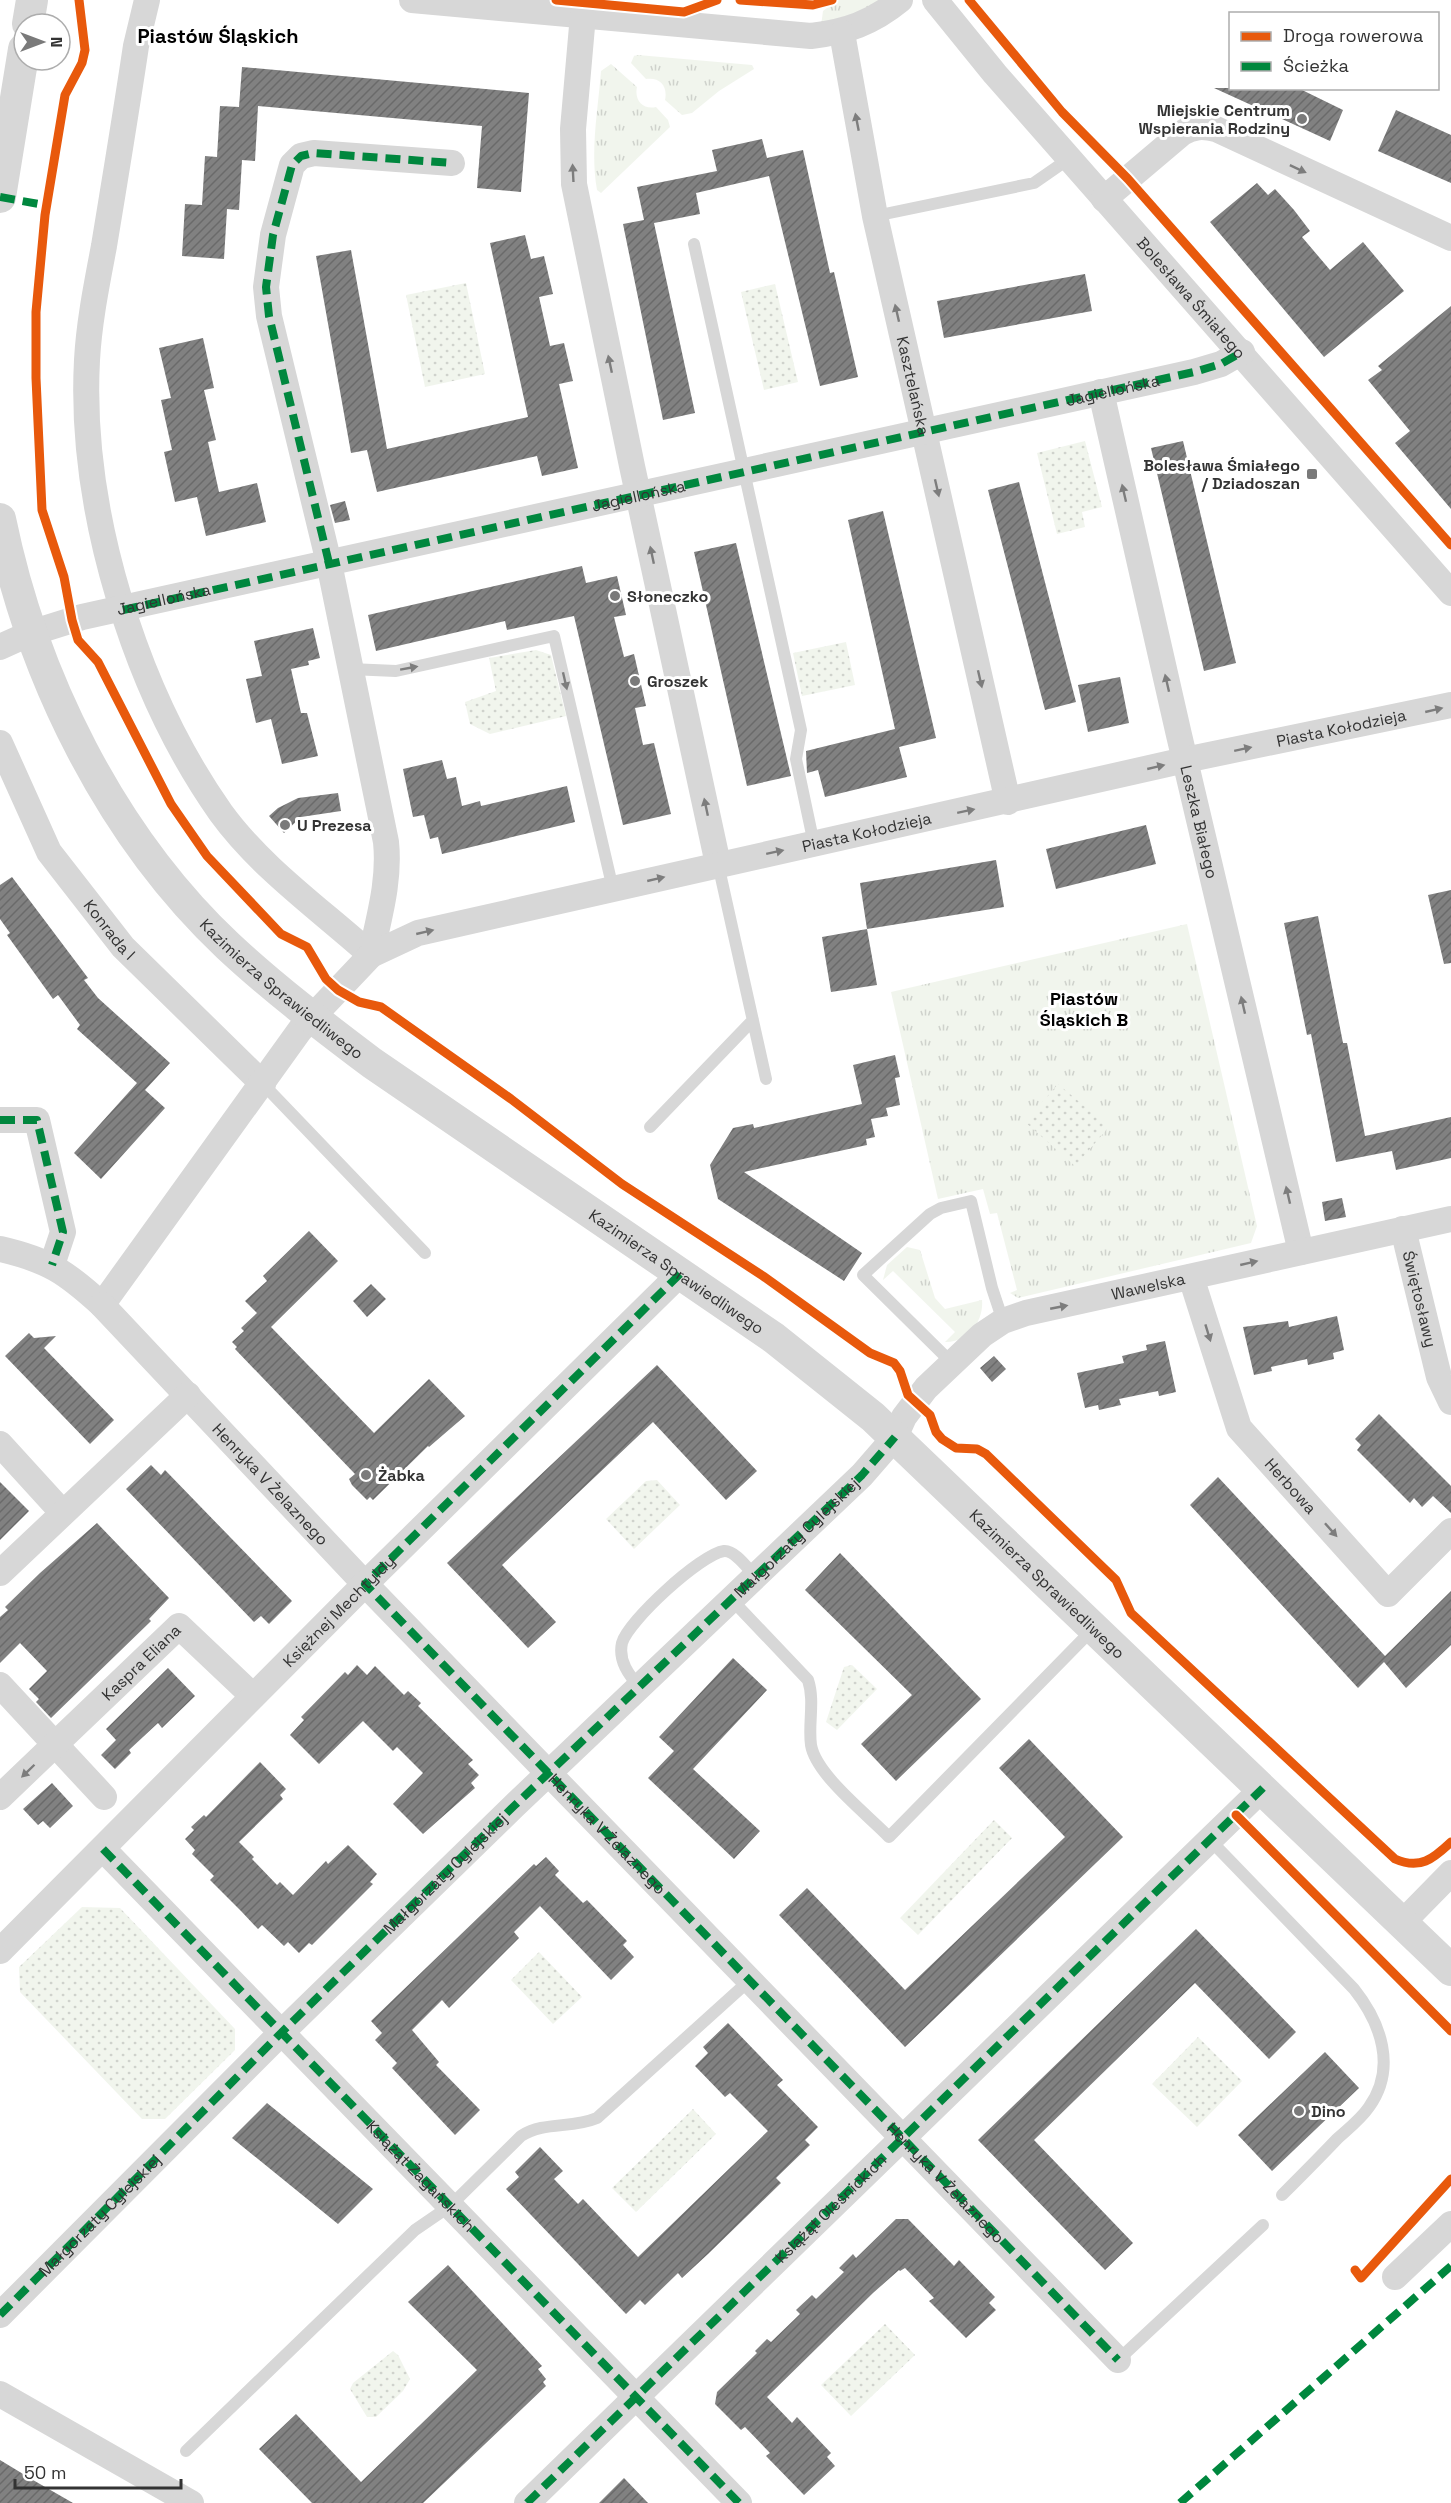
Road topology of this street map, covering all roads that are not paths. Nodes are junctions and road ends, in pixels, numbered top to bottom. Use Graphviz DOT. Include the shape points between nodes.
graph roads {
  1 [pos="147,0"];
  2 [pos="411,0"];
  3 [pos="900,0"];
  4 [pos="935,0"];
  5 [pos="498,4"];
  6 [pos="583,15"];
  7 [pos="842,33"];
  8 [pos="20,72"];
  9 [pos="1070,158"];
  10 [pos="452,163"];
  11 [pos="0,197"];
  12 [pos="1104,199"];
  13 [pos="875,216"];
  14 [pos="1451,238"];
  15 [pos="694,243"];
  16 [pos="1242,352"];
  17 [pos="1101,392"];
  18 [pos="924,431"];
  19 [pos="744,471"];
  20 [pos="639,495"];
  21 [pos="0,519"];
  22 [pos="329,563"];
  23 [pos="1451,593"];
  24 [pos="123,610"];
  25 [pos="31,633"];
  26 [pos="0,647"];
  27 [pos="350,669"];
  28 [pos="1451,705"];
  29 [pos="0,743"];
  30 [pos="1185,760"];
  31 [pos="1008,802"];
  32 [pos="814,844"];
  33 [pos="718,864"];
  34 [pos="613,889"];
  35 [pos="372,955"];
  36 [pos="311,1017"];
  37 [pos="753,1020"];
  38 [pos="766,1079"];
  39 [pos="263,1084"];
  40 [pos="0,1120"];
  41 [pos="650,1126"];
  42 [pos="1451,1219"];
  43 [pos="1404,1229"];
  44 [pos="0,1249"];
  45 [pos="1301,1252"];
  46 [pos="425,1253"];
  47 [pos="52,1265"];
  48 [pos="680,1274"];
  49 [pos="1191,1277"];
  50 [pos="102,1305"];
  51 [pos="1003,1321"];
  52 [pos="952,1363"];
  53 [pos="188,1395"];
  54 [pos="1451,1402"];
  55 [pos="895,1437"];
  56 [pos="0,1444"];
  57 [pos="62,1512"];
  58 [pos="1451,1531"];
  59 [pos="0,1573"];
  60 [pos="755,1576"];
  61 [pos="365,1584"];
  62 [pos="732,1600"];
  63 [pos="1094,1628"];
  64 [pos="0,1685"];
  65 [pos="640,1688"];
  66 [pos="253,1696"];
  67 [pos="55,1744"];
  68 [pos="549,1773"];
  69 [pos="1263,1788"];
  70 [pos="0,1797"];
  71 [pos="104,1797"];
  72 [pos="1210,1840"];
  73 [pos="103,1849"];
  74 [pos="1451,1873"];
  75 [pos="1402,1923"];
  76 [pos="0,1952"];
  77 [pos="1451,1970"];
  78 [pos="751,1979"];
  79 [pos="281,2033"];
  80 [pos="904,2138"];
  81 [pos="1282,2195"];
  82 [pos="450,2206"];
  83 [pos="1451,2224"];
  84 [pos="1263,2225"];
  85 [pos="1395,2277"];
  86 [pos="0,2316"];
  87 [pos="1118,2360"];
  88 [pos="0,2394"];
  89 [pos="635,2399"];
  90 [pos="186,2451"];
  91 [pos="191,2503"];
  92 [pos="527,2503"];
  93 [pos="739,2503"];
  1 -- 24 [label="street" via="136,46 87,360 87,407 98,505"];
  2 -- 5 [label="street"];
  3 -- 7 [label="street" via="880,16"];
  4 -- 9 [label="street, Bolesława Śmiałego"];
  5 -- 6 [label="street"];
  6 -- 7 [label="street" via="789,35"];
  20 -- 6 [label="street, one-way" via="574,184 573,129"];
  13 -- 7 [label="street, Kasztelańska, one-way"];
  8 -- 11 [label="street"];
  9 -- 12 [label="street, Bolesława Śmiałego"];
  9 -- 13 [label="lane" via="1034,183"];
  10 -- 22 [label="street" via="314,153 301,156 292,165 273,235 266,287 269,316"];
  12 -- 14 [label="street, one-way" via="1191,128 1216,129"];
  12 -- 16 [label="street, Bolesława Śmiałego"];
  18 -- 13 [label="street, Kasztelańska, one-way"];
  15 -- 19 [label="lane"];
  16 -- 17 [label="street, Jagiellońska" via="1212,367"];
  16 -- 23 [label="street, Bolesława Śmiałego"];
  17 -- 18 [label="street, Jagiellońska"];
  30 -- 17 [label="street, Leszka Białego, one-way"];
  18 -- 19 [label="street, Jagiellońska"];
  18 -- 31 [label="street, Kasztelańska, one-way"];
  19 -- 20 [label="street, Jagiellońska"];
  19 -- 32 [label="lane" via="801,730 796,759"];
  20 -- 22 [label="street, Jagiellońska"];
  33 -- 20 [label="street, one-way"];
  21 -- 25 [label="street, Kazimierza Sprawiedliwego"];
  22 -- 24 [label="street, Jagiellońska"];
  22 -- 27 [label="street"];
  24 -- 25 [label="street, Jagiellońska" via="82,617"];
  24 -- 35 [label="street" via="148,681 179,746 222,814 252,848"];
  25 -- 26 [label="street"];
  25 -- 36 [label="street, Kazimierza Sprawiedliwego" via="87,758 125,822 166,878 227,945"];
  27 -- 34 [label="lane, one-way" via="405,669 554,636"];
  27 -- 35 [label="street" via="388,864"];
  30 -- 28 [label="street, Piasta Kołodzieja, one-way"];
  29 -- 39 [label="street, Konrada I" via="49,852 123,947"];
  31 -- 30 [label="street, Piasta Kołodzieja, one-way"];
  45 -- 30 [label="street, Leszka Białego, one-way"];
  32 -- 31 [label="street, Piasta Kołodzieja, one-way"];
  33 -- 32 [label="street, Piasta Kołodzieja, one-way"];
  34 -- 33 [label="street, Piasta Kołodzieja, one-way"];
  33 -- 37 [label="lane"];
  35 -- 34 [label="street, Piasta Kołodzieja, one-way" via="418,933"];
  35 -- 36 [label="street, Piasta Kołodzieja"];
  36 -- 39 [label="street"];
  36 -- 48 [label="street, Kazimierza Sprawiedliwego" via="390,1076"];
  37 -- 38 [label="lane"];
  37 -- 41 [label="lane"];
  39 -- 46 [label="lane"];
  39 -- 50 [label="street"];
  40 -- 47 [label="street" via="37,1120 63,1232"];
  42 -- 43 [label="street, Wawelska"];
  43 -- 45 [label="street, Wawelska"];
  43 -- 54 [label="street, Świętosławy" via="1439,1377"];
  44 -- 47 [label="street" via="33,1256"];
  49 -- 45 [label="street, Wawelska, one-way"];
  47 -- 50 [label="street"];
  48 -- 55 [label="street, Kazimierza Sprawiedliwego" via="774,1338"];
  48 -- 61 [label="street, Księżnej Mechtyldy"];
  51 -- 49 [label="street, Wawelska, one-way"];
  49 -- 58 [label="street, Herbowa, one-way" via="1239,1428 1388,1594"];
  50 -- 53 [label="street, Henryka V Żelaznego"];
  51 -- 52 [label="street, Wawelska"];
  51 -- 52 [label="lane" via="971,1201 930,1214 863,1275"];
  52 -- 55 [label="street, Wawelska" via="914,1402"];
  53 -- 57 [label="street"];
  53 -- 61 [label="street, Henryka V Żelaznego"];
  55 -- 60 [label="street, Małgorzaty Cylejskiej" via="862,1475"];
  55 -- 63 [label="street, Kazimierza Sprawiedliwego"];
  56 -- 57 [label="street"];
  57 -- 59 [label="street"];
  60 -- 62 [label="street, Małgorzaty Cylejskiej"];
  60 -- 65 [label="lane" via="732,1553 724,1551 679,1579 654,1602 628,1628 622,1644 622,1660"];
  61 -- 66 [label="street, Księżnej Mechtyldy"];
  61 -- 68 [label="street, Henryka V Żelaznego"];
  62 -- 63 [label="lane" via="808,1680 814,1755 827,1775 889,1837"];
  62 -- 65 [label="street, Małgorzaty Cylejskiej"];
  63 -- 69 [label="street, Kazimierza Sprawiedliwego"];
  64 -- 67 [label="street"];
  65 -- 68 [label="street, Małgorzaty Cylejskiej"];
  66 -- 67 [label="street, Kaspra Eliana" via="179,1626"];
  66 -- 73 [label="street, Księżnej Mechtyldy"];
  67 -- 70 [label="street, Kaspra Eliana, one-way"];
  67 -- 71 [label="street"];
  68 -- 78 [label="street, Henryka V Żelaznego"];
  68 -- 79 [label="street, Małgorzaty Cylejskiej"];
  69 -- 72 [label="street, Książąt Oleśnickich"];
  69 -- 75 [label="street, Kazimierza Sprawiedliwego"];
  72 -- 80 [label="street, Książąt Oleśnickich"];
  72 -- 81 [label="lane" via="1354,1989 1369,2007 1383,2045 1379,2090 1369,2108"];
  73 -- 76 [label="street, Księżnej Mechtyldy"];
  73 -- 79 [label="street, Książąt Żagańskich"];
  74 -- 75 [label="street"];
  75 -- 77 [label="street, Kazimierza Sprawiedliwego"];
  78 -- 80 [label="street, Henryka V Żelaznego"];
  78 -- 82 [label="lane" via="608,2110 586,2123 533,2128"];
  79 -- 82 [label="street, Książąt Żagańskich"];
  79 -- 86 [label="street, Małgorzaty Cylejskiej"];
  80 -- 87 [label="street, Henryka V Żelaznego"];
  80 -- 89 [label="street, Książąt Oleśnickich"];
  82 -- 89 [label="street, Książąt Żagańskich"];
  82 -- 90 [label="lane" via="415,2230"];
  83 -- 85 [label="street"];
  84 -- 87 [label="lane"];
  88 -- 91 [label="street"];
  89 -- 92 [label="street, Książąt Oleśnickich"];
  89 -- 93 [label="street, Książąt Żagańskich"];
}
